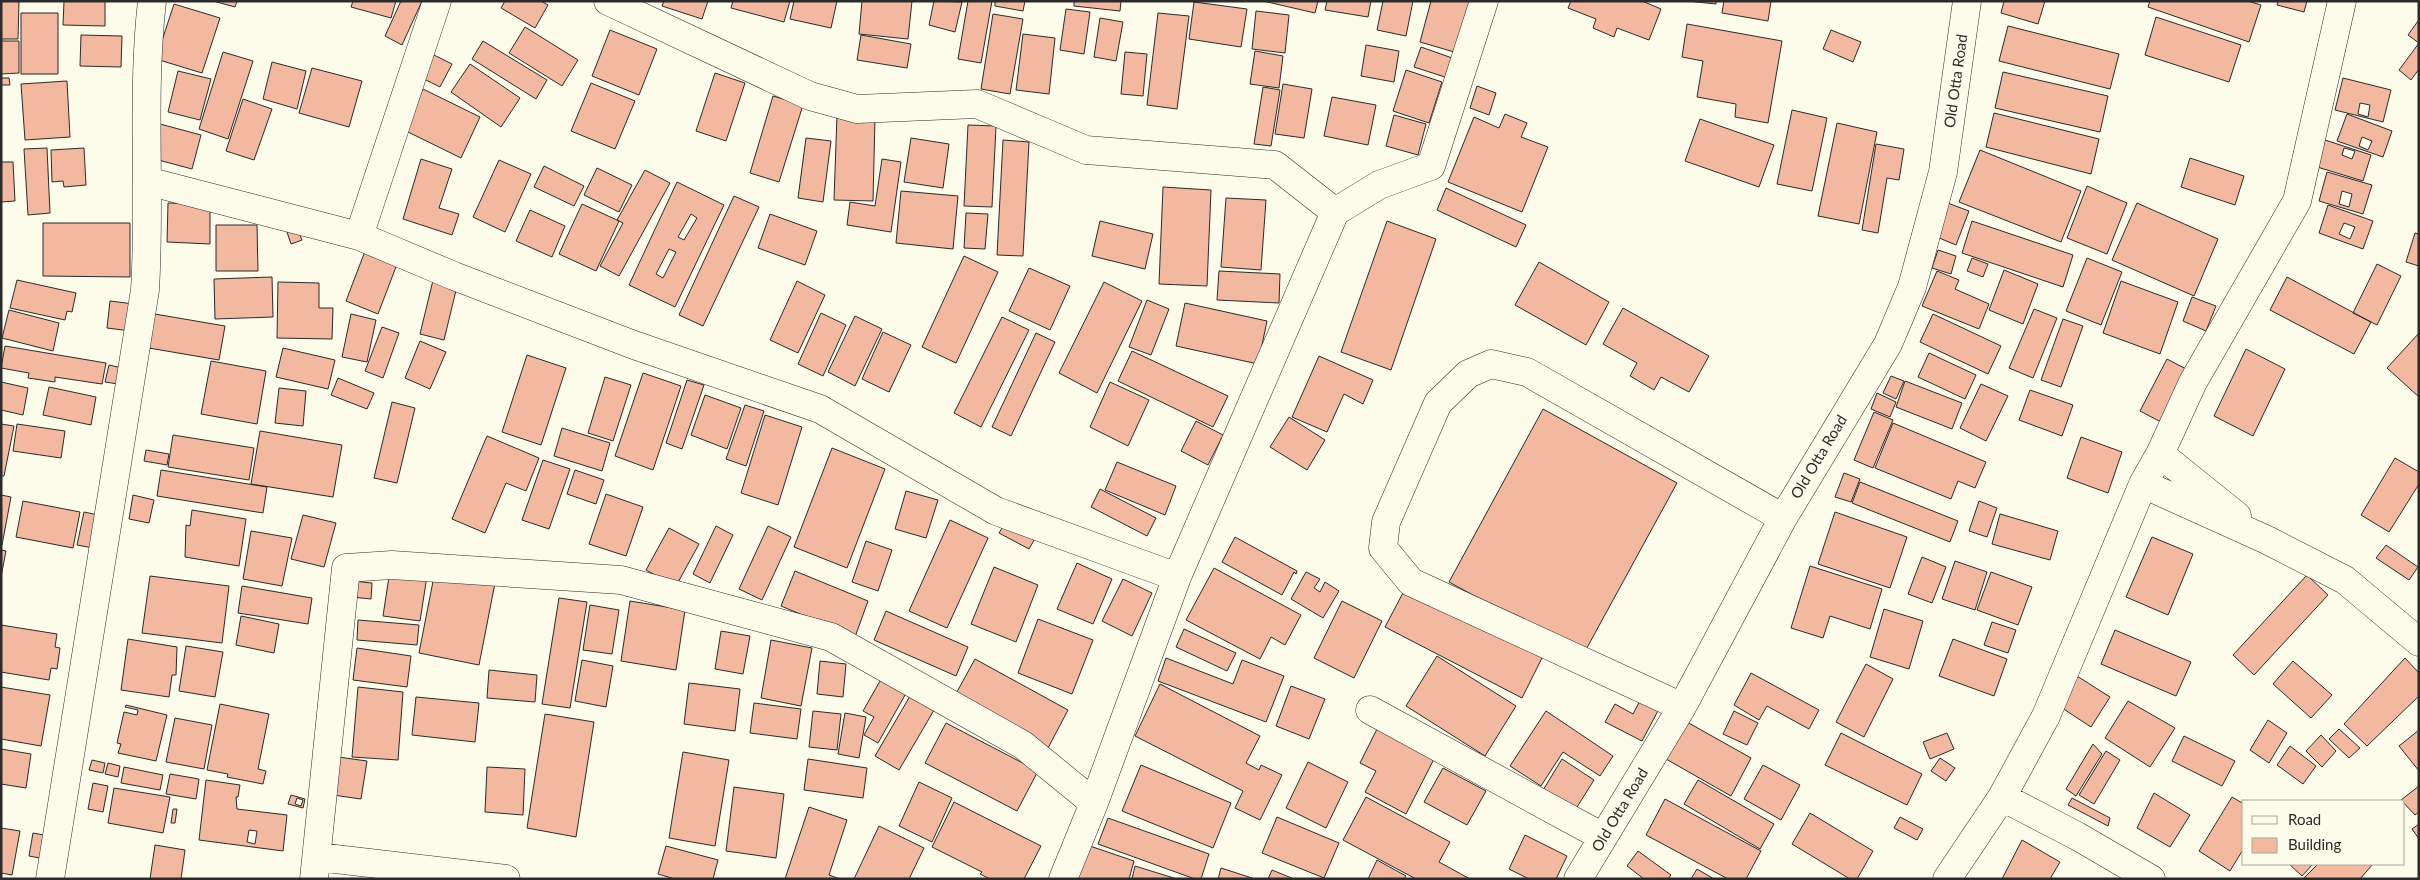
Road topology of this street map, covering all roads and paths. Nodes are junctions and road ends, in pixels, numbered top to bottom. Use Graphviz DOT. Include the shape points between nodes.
graph roads {
  1 [pos="152,1"];
  2 [pos="437,1"];
  3 [pos="608,1"];
  4 [pos="1484,1"];
  5 [pos="1967,1"];
  6 [pos="2342,1"];
  7 [pos="147,182"];
  8 [pos="1335,212"];
  9 [pos="359,236"];
  10 [pos="2160,454"];
  11 [pos="2143,484"];
  12 [pos="1783,518"];
  13 [pos="2268,540"];
  14 [pos="1177,577"];
  15 [pos="2419,642"];
  16 [pos="1682,707"];
  17 [pos="1370,710"];
  18 [pos="2002,797"];
  19 [pos="1094,803"];
  20 [pos="1603,837"];
  21 [pos="316,868"];
  22 [pos="50,879"];
  23 [pos="506,879"];
  24 [pos="1063,879"];
  25 [pos="1578,879"];
  26 [pos="1947,879"];
  27 [pos="2152,879"];
  1 -- 7 [label="street" via="147,43"];
  2 -- 9 [label="street"];
  3 -- 8 [label="street" via="810,96 857,109 977,104 1086,150 1275,165"];
  4 -- 8 [label="street" via="1431,166 1379,185"];
  5 -- 12 [label="street, Old Otta Road" via="1943,172 1912,287 1888,344"];
  6 -- 10 [label="street" via="2297,201 2193,382"];
  7 -- 9 [label="street"];
  7 -- 22 [label="street" via="149,236 145,290"];
  8 -- 14 [label="street"];
  9 -- 14 [label="street" via="616,338 820,409 996,511"];
  10 -- 11 [label="street"];
  10 -- 13 [label="street"];
  11 -- 13 [label="street"];
  11 -- 18 [label="street" via="2046,716"];
  12 -- 16 [label="street, Old Otta Road"];
  12 -- 16 [label="street" via="1527,372 1491,364 1468,374 1438,402 1386,522 1383,548 1410,582"];
  13 -- 15 [label="street" via="2345,580"];
  14 -- 19 [label="street"];
  16 -- 20 [label="street, Old Otta Road"];
  17 -- 20 [label="street"];
  18 -- 26 [label="street"];
  18 -- 27 [label="street"];
  19 -- 21 [label="street" via="1023,745 831,637 621,580 392,565 346,568"];
  19 -- 24 [label="street"];
  20 -- 25 [label="street, Old Otta Road"];
  21 -- 23 [label="street"];
}
